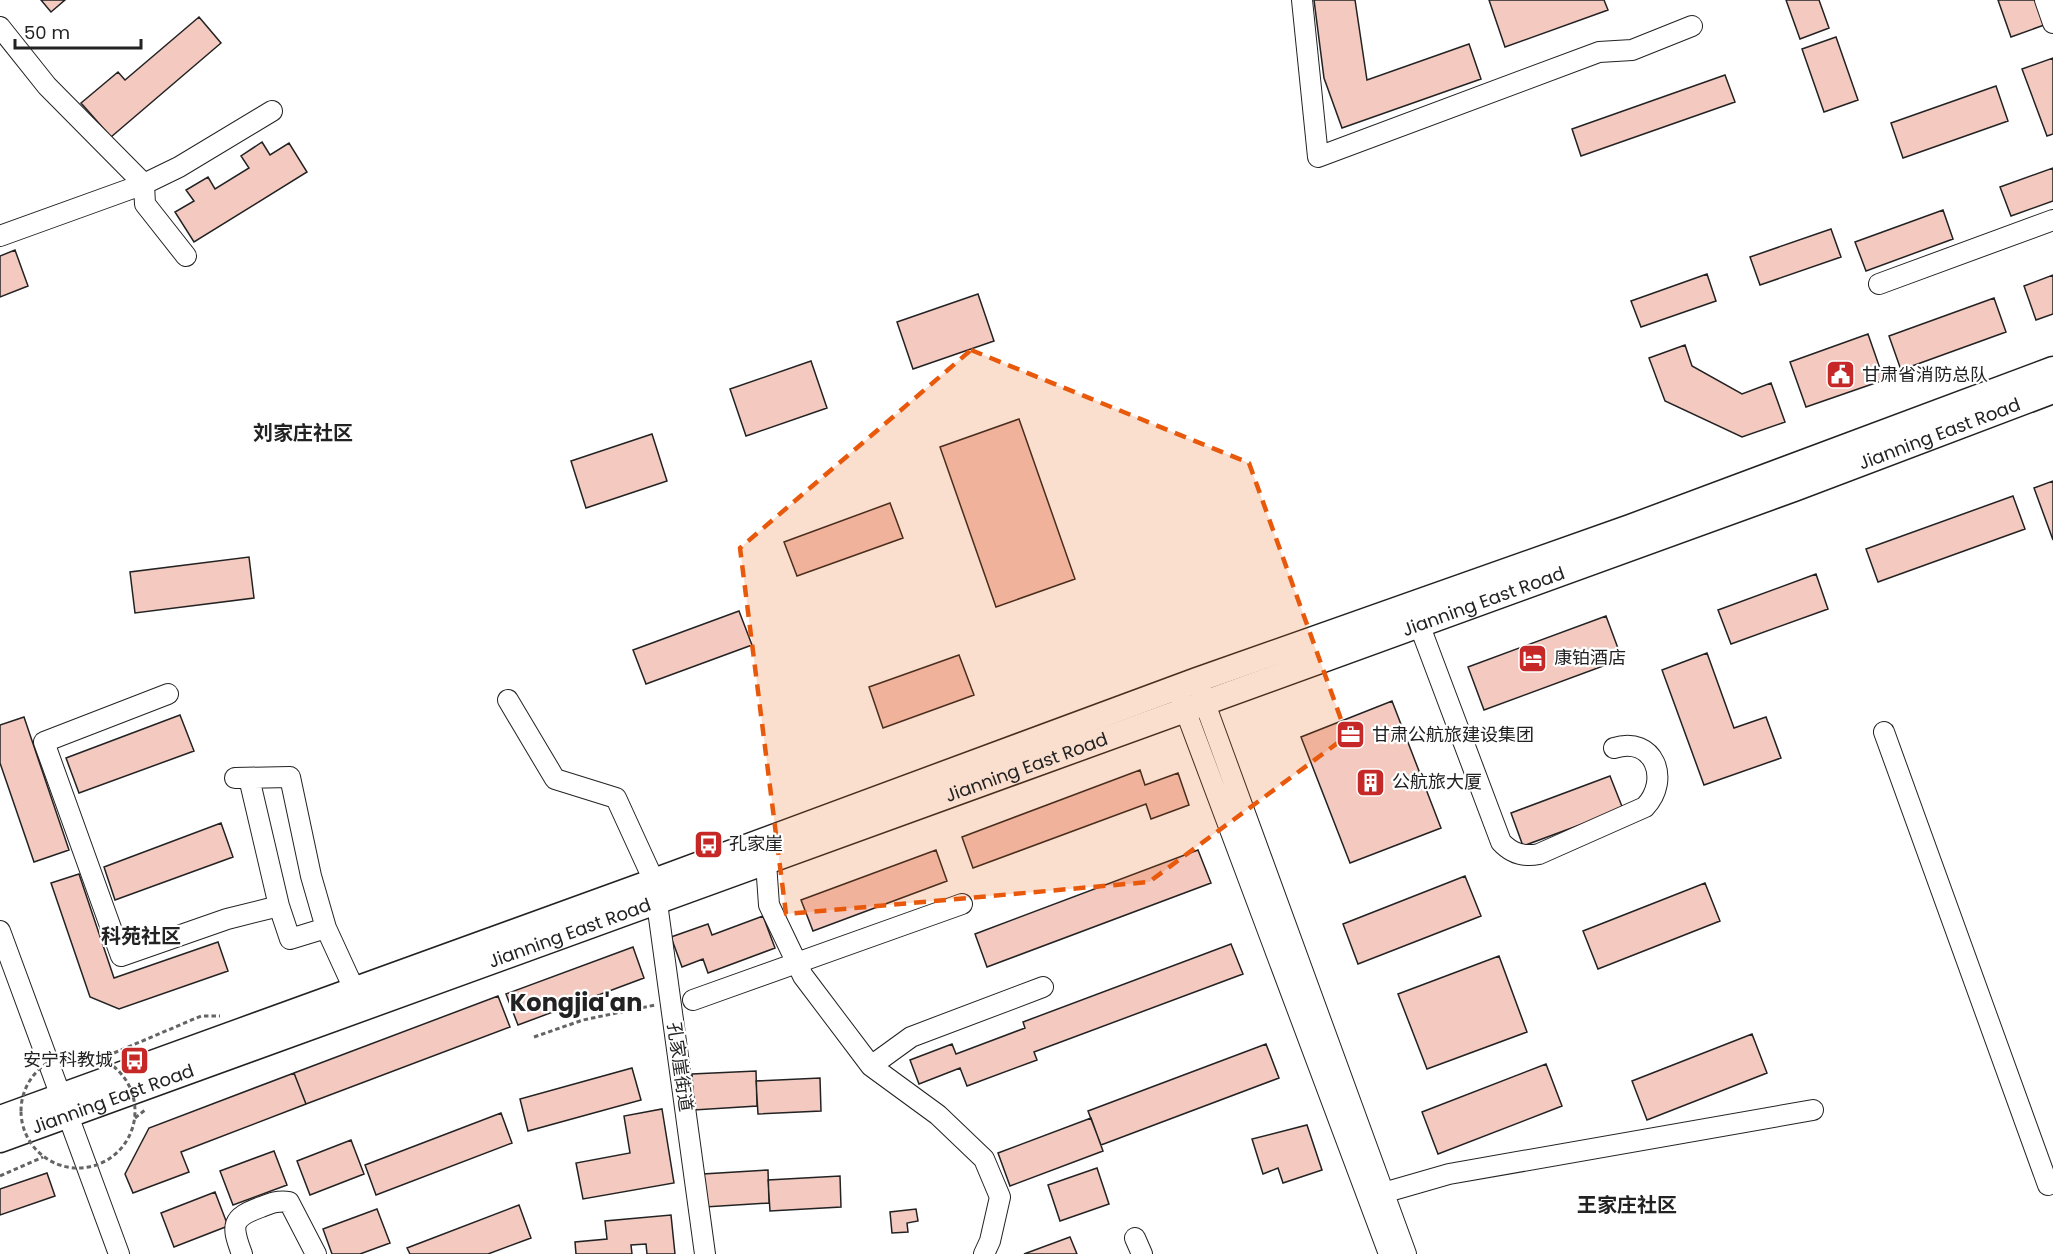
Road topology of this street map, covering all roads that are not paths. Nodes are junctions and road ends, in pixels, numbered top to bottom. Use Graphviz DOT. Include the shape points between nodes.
graph roads {
  1 [pos="1302,0"];
  2 [pos="2045,0"];
  3 [pos="2053,23"];
  4 [pos="1692,26"];
  5 [pos="0,27"];
  6 [pos="272,111"];
  7 [pos="144,184"];
  8 [pos="2053,220"];
  9 [pos="0,236"];
  10 [pos="186,256"];
  11 [pos="1879,284"];
  12 [pos="2053,369"];
  13 [pos="2053,391"];
  14 [pos="1419,624"];
  15 [pos="168,693"];
  16 [pos="1191,694"];
  17 [pos="508,700"];
  18 [pos="1884,732"];
  19 [pos="1614,748"];
  20 [pos="766,863"];
  21 [pos="656,891"];
  22 [pos="962,904"];
  23 [pos="279,906"];
  24 [pos="326,928"];
  25 [pos="0,931"];
  26 [pos="797,964"];
  27 [pos="1043,987"];
  28 [pos="354,989"];
  29 [pos="693,1000"];
  30 [pos="871,1066"];
  31 [pos="65,1106"];
  32 [pos="1813,1110"];
  33 [pos="0,1118"];
  34 [pos="0,1140"];
  35 [pos="2048,1185"];
  36 [pos="1383,1193"];
  37 [pos="118,1254"];
  38 [pos="242,1254"];
  39 [pos="316,1254"];
  40 [pos="705,1254"];
  41 [pos="984,1254"];
  42 [pos="1389,1254"];
  43 [pos="1406,1254"];
  1 -- 4 [label="street" via="1318,157 1599,52 1632,50"];
  2 -- 3 [label="street"];
  5 -- 7 [label="street" via="48,86"];
  6 -- 7 [label="street"];
  7 -- 9 [label="street"];
  7 -- 10 [label="street" via="145,204"];
  8 -- 11 [label="street"];
  12 -- 16 [label="main road, Jianning East Road"];
  13 -- 14 [label="main road, Jianning East Road"];
  14 -- 16 [label="main road, Jianning East Road"];
  14 -- 19 [label="street" via="1501,842 1507,848 1523,855 1539,854 1645,807 1658,785 1654,764 1647,751 1640,748"];
  15 -- 23 [label="street" via="44,742 122,957 227,919"];
  16 -- 20 [label="main road, Jianning East Road"];
  16 -- 21 [label="main road, Jianning East Road"];
  16 -- 36 [label="street"];
  16 -- 42 [label="street"];
  17 -- 21 [label="street, 孔家崖街道" via="555,779 616,798"];
  18 -- 35 [label="street"];
  20 -- 21 [label="main road, Jianning East Road"];
  20 -- 26 [label="street" via="769,905"];
  21 -- 28 [label="main road, Jianning East Road"];
  21 -- 31 [label="main road, Jianning East Road"];
  21 -- 40 [label="street, 孔家崖街道"];
  22 -- 26 [label="street"];
  23 -- 24 [label="street" via="290,939"];
  23 -- 24 [label="street" via="242,778 290,777"];
  24 -- 28 [label="street"];
  25 -- 31 [label="street"];
  26 -- 29 [label="street"];
  26 -- 30 [label="street"];
  27 -- 30 [label="street" via="911,1037"];
  28 -- 31 [label="main road, Jianning East Road"];
  30 -- 41 [label="street" via="938,1115 984,1159 1000,1197"];
  31 -- 33 [label="main road, Jianning East Road"];
  31 -- 34 [label="main road, Jianning East Road"];
  31 -- 37 [label="street"];
  32 -- 36 [label="street" via="1449,1174"];
  36 -- 43 [label="street"];
  38 -- 39 [label="street" via="234,1235 235,1222 242,1214 280,1200 290,1202 295,1209"];
}
